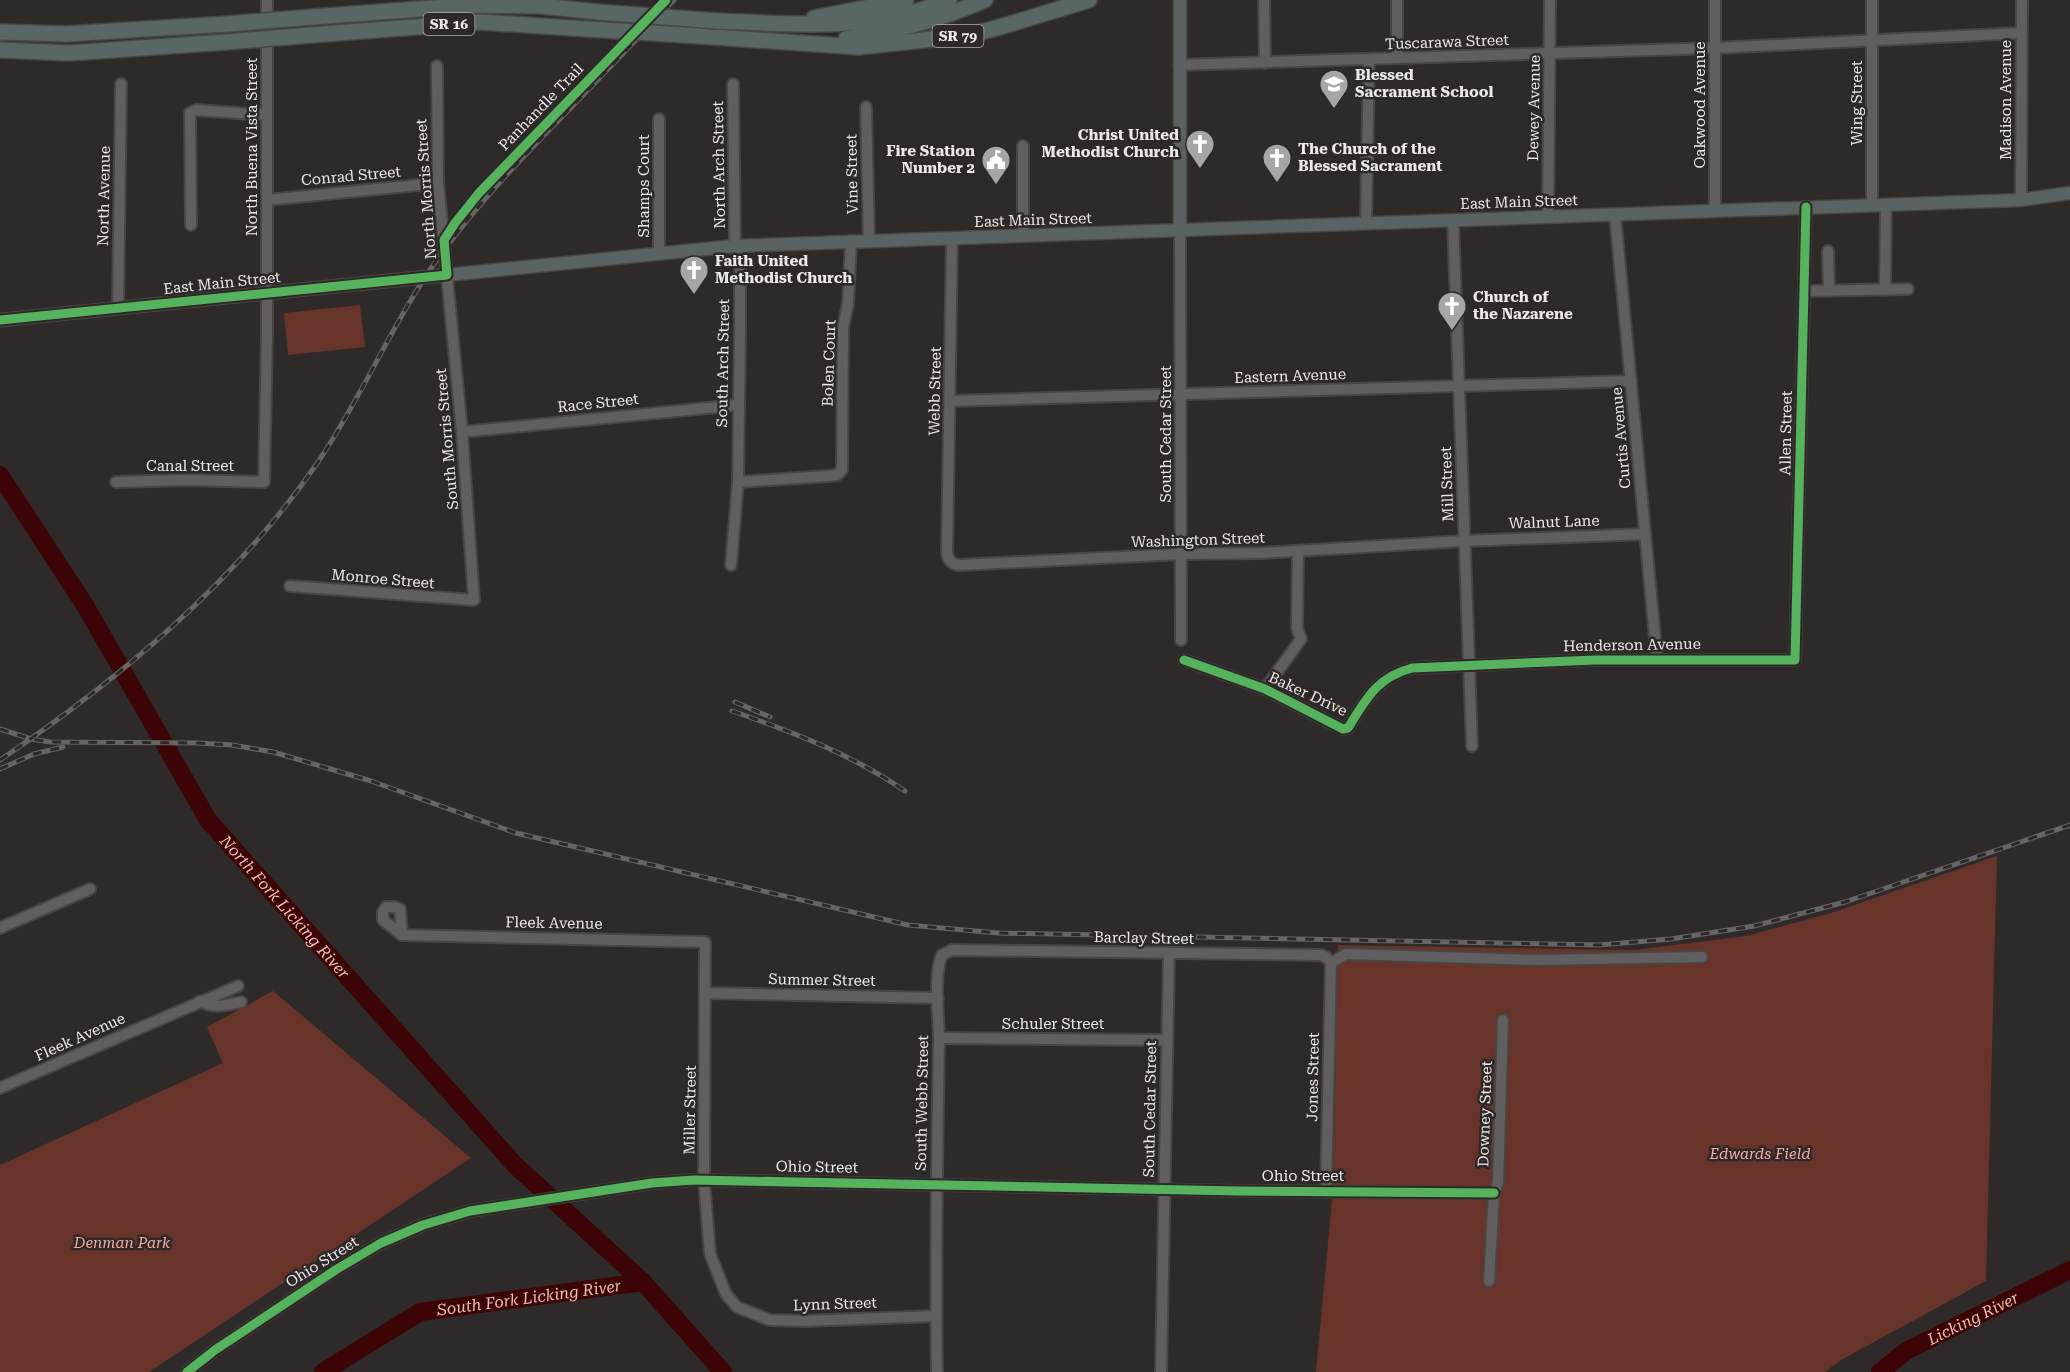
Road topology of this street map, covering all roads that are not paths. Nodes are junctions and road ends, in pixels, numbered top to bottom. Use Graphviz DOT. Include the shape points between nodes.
graph roads {
  1 [pos="267,0"];
  2 [pos="906,0"];
  3 [pos="948,0"];
  4 [pos="985,0"];
  5 [pos="1089,0"];
  6 [pos="1180,0"];
  7 [pos="1264,0"];
  8 [pos="1397,0"];
  9 [pos="1550,0"];
  10 [pos="1715,0"];
  11 [pos="1872,0"];
  12 [pos="2022,0"];
  13 [pos="784,24"];
  14 [pos="0,32"];
  15 [pos="2021,33"];
  16 [pos="1872,40"];
  17 [pos="822,43"];
  18 [pos="1715,48"];
  19 [pos="0,50"];
  20 [pos="1550,54"];
  21 [pos="1397,58"];
  22 [pos="1369,59"];
  23 [pos="1265,63"];
  24 [pos="1179,65"];
  25 [pos="437,66"];
  26 [pos="121,84"];
  27 [pos="734,84"];
  28 [pos="866,107"];
  29 [pos="267,115"];
  30 [pos="658,119"];
  31 [pos="1023,146"];
  32 [pos="438,183"];
  33 [pos="2070,193"];
  34 [pos="267,200"];
  35 [pos="2021,200"];
  36 [pos="1872,205"];
  37 [pos="1886,205"];
  38 [pos="1806,207"];
  39 [pos="1715,211"];
  40 [pos="1615,214"];
  41 [pos="1548,216"];
  42 [pos="1453,220"];
  43 [pos="1366,223"];
  44 [pos="191,225"];
  45 [pos="1180,229"];
  46 [pos="1023,235"];
  47 [pos="952,238"];
  48 [pos="869,241"];
  49 [pos="851,242"];
  50 [pos="735,246"];
  51 [pos="1828,251"];
  52 [pos="659,254"];
  53 [pos="447,275"];
  54 [pos="1908,289"];
  55 [pos="1884,290"];
  56 [pos="1804,291"];
  57 [pos="1829,291"];
  58 [pos="267,294"];
  59 [pos="118,308"];
  60 [pos="0,320"];
  61 [pos="1631,381"];
  62 [pos="1459,386"];
  63 [pos="1180,394"];
  64 [pos="950,401"];
  65 [pos="738,405"];
  66 [pos="462,432"];
  67 [pos="116,482"];
  68 [pos="264,482"];
  69 [pos="738,482"];
  70 [pos="1645,534"];
  71 [pos="1464,541"];
  72 [pos="947,545"];
  73 [pos="1298,551"];
  74 [pos="1181,554"];
  75 [pos="731,565"];
  76 [pos="290,586"];
  77 [pos="474,600"];
  78 [pos="1181,640"];
  79 [pos="1657,659"];
  80 [pos="1184,660"];
  81 [pos="1795,660"];
  82 [pos="1469,666"];
  83 [pos="1265,689"];
  84 [pos="1472,746"];
  85 [pos="90,889"];
  86 [pos="0,928"];
  87 [pos="402,935"];
  88 [pos="705,942"];
  89 [pos="952,950"];
  90 [pos="1169,954"];
  91 [pos="1702,957"];
  92 [pos="1331,963"];
  93 [pos="238,986"];
  94 [pos="705,993"];
  95 [pos="938,998"];
  96 [pos="200,1001"];
  97 [pos="242,1002"];
  98 [pos="1503,1020"];
  99 [pos="939,1038"];
  100 [pos="1166,1040"];
  101 [pos="0,1088"];
  102 [pos="704,1180"];
  103 [pos="936,1185"];
  104 [pos="1164,1189"];
  105 [pos="1326,1192"];
  106 [pos="1494,1193"];
  107 [pos="1489,1281"];
  108 [pos="737,1307"];
  109 [pos="936,1316"];
  110 [pos="187,1372"];
  111 [pos="937,1372"];
  112 [pos="1161,1372"];
  1 -- 29 [label="street, North Buena Vista Street"];
  2 -- 13 [label="highway"];
  3 -- 13 [label="highway, SR 16" via="882,20"];
  4 -- 17 [label="highway, SR 16" via="913,27"];
  5 -- 17 [label="highway, SR 79" via="969,35 859,47"];
  6 -- 24 [label="main road"];
  7 -- 23 [label="street"];
  8 -- 21 [label="street"];
  9 -- 20 [label="street, Dewey Avenue"];
  10 -- 18 [label="street, Oakwood Avenue"];
  11 -- 16 [label="street, Wing Street"];
  12 -- 15 [label="street, Madison Avenue"];
  13 -- 14 [label="highway, SR 16, bridge" via="541,6 473,5 75,34"];
  15 -- 16 [label="street, Tuscarawa Street"];
  15 -- 35 [label="street, Madison Avenue"];
  16 -- 18 [label="street, Tuscarawa Street"];
  16 -- 36 [label="street, Wing Street"];
  17 -- 19 [label="highway, SR 16, bridge" via="481,22 69,53"];
  18 -- 20 [label="street, Tuscarawa Street"];
  18 -- 39 [label="street, Oakwood Avenue"];
  20 -- 21 [label="street, Tuscarawa Street"];
  20 -- 41 [label="street, Dewey Avenue"];
  21 -- 22 [label="street, Tuscarawa Street"];
  22 -- 23 [label="street, Tuscarawa Street"];
  22 -- 43 [label="street"];
  23 -- 24 [label="street, Tuscarawa Street"];
  24 -- 45 [label="main road"];
  25 -- 32 [label="street, North Morris Street"];
  26 -- 59 [label="street, North Avenue"];
  27 -- 50 [label="street, North Arch Street"];
  28 -- 48 [label="street, Vine Street"];
  29 -- 34 [label="street, North Buena Vista Street"];
  29 -- 44 [label="street" via="196,110 190,113"];
  30 -- 52 [label="street, Shamps Court"];
  31 -- 46 [label="street"];
  32 -- 34 [label="street, Conrad Street"];
  32 -- 53 [label="street, North Morris Street"];
  33 -- 35 [label="main road, East Main Street"];
  34 -- 58 [label="street, North Buena Vista Street"];
  35 -- 37 [label="main road, East Main Street"];
  36 -- 37 [label="main road, East Main Street"];
  36 -- 38 [label="main road, East Main Street"];
  37 -- 55 [label="street"];
  38 -- 39 [label="main road, East Main Street"];
  38 -- 56 [label="street, Allen Street"];
  39 -- 40 [label="main road, East Main Street"];
  40 -- 41 [label="main road, East Main Street"];
  40 -- 61 [label="street, Curtis Avenue"];
  41 -- 42 [label="main road, East Main Street"];
  42 -- 43 [label="main road, East Main Street"];
  42 -- 62 [label="street, Mill Street"];
  43 -- 45 [label="main road, East Main Street"];
  45 -- 46 [label="main road, East Main Street"];
  45 -- 63 [label="street, South Cedar Street"];
  46 -- 47 [label="main road, East Main Street"];
  47 -- 48 [label="main road, East Main Street"];
  47 -- 64 [label="street, Webb Street"];
  48 -- 49 [label="main road, East Main Street"];
  49 -- 50 [label="main road, East Main Street"];
  49 -- 69 [label="street, Bolen Court" via="843,327 842,467 837,475"];
  50 -- 52 [label="main road, East Main Street"];
  50 -- 65 [label="street, South Arch Street" via="740,259"];
  51 -- 57 [label="street"];
  52 -- 53 [label="main road, East Main Street"];
  53 -- 58 [label="main road, East Main Street"];
  53 -- 66 [label="street, South Morris Street"];
  54 -- 55 [label="street"];
  55 -- 57 [label="street"];
  56 -- 57 [label="street"];
  56 -- 81 [label="street, Allen Street"];
  58 -- 59 [label="main road, East Main Street"];
  58 -- 68 [label="street, North Buena Vista Street"];
  59 -- 60 [label="main road, East Main Street"];
  61 -- 62 [label="street, Eastern Avenue"];
  61 -- 70 [label="street, Curtis Avenue"];
  62 -- 63 [label="street, Eastern Avenue"];
  62 -- 71 [label="street, Mill Street"];
  63 -- 64 [label="street, Eastern Avenue"];
  63 -- 74 [label="street, South Cedar Street"];
  64 -- 72 [label="street, Webb Street"];
  65 -- 66 [label="street, Race Street"];
  65 -- 69 [label="street, South Arch Street"];
  66 -- 77 [label="street, South Morris Street"];
  67 -- 68 [label="street, Canal Street"];
  69 -- 75 [label="street, South Arch Street"];
  70 -- 71 [label="street, Walnut Lane"];
  70 -- 79 [label="street, Curtis Avenue"];
  71 -- 73 [label="street, Washington Street"];
  71 -- 82 [label="street, Mill Street"];
  72 -- 74 [label="street, Washington Street" via="949,559 959,565"];
  73 -- 74 [label="street, Washington Street"];
  73 -- 83 [label="street" via="1297,628 1301,639"];
  74 -- 78 [label="street, South Cedar Street"];
  76 -- 77 [label="street, Monroe Street"];
  79 -- 81 [label="street, Henderson Avenue"];
  79 -- 82 [label="street, Henderson Avenue"];
  80 -- 83 [label="street, Baker Drive"];
  82 -- 83 [label="street, Baker Drive" via="1412,668 1386,678 1370,694 1348,728 1340,728"];
  82 -- 84 [label="street, Mill Street"];
  85 -- 86 [label="street"];
  87 -- 88 [label="street, Fleek Avenue"];
  88 -- 94 [label="street, Miller Street"];
  89 -- 90 [label="street, Barclay Street"];
  89 -- 95 [label="street, South Webb Street" via="939,960"];
  90 -- 92 [label="street, Barclay Street" via="1322,955"];
  90 -- 100 [label="street, South Cedar Street"];
  91 -- 92 [label="street" via="1536,960 1346,954"];
  92 -- 105 [label="street, Jones Street"];
  93 -- 96 [label="street, Fleek Avenue"];
  94 -- 95 [label="street, Summer Street"];
  94 -- 102 [label="street, Miller Street"];
  95 -- 99 [label="street, South Webb Street"];
  96 -- 97 [label="street" via="218,1007"];
  96 -- 101 [label="street, Fleek Avenue"];
  98 -- 106 [label="street, Downey Street" via="1498,1183"];
  99 -- 100 [label="street, Schuler Street"];
  99 -- 103 [label="street, South Webb Street"];
  100 -- 104 [label="street, South Cedar Street"];
  102 -- 103 [label="street, Ohio Street"];
  102 -- 108 [label="street, Miller Street" via="710,1254 726,1294"];
  102 -- 110 [label="street, Ohio Street" via="671,1180 502,1206 413,1229 381,1243 289,1300"];
  103 -- 104 [label="street, Ohio Street"];
  103 -- 109 [label="street, South Webb Street"];
  104 -- 105 [label="street, Ohio Street"];
  104 -- 112 [label="street, South Cedar Street"];
  105 -- 106 [label="street, Ohio Street"];
  106 -- 107 [label="street, Downey Street"];
  108 -- 109 [label="street, Lynn Street" via="770,1320"];
  109 -- 111 [label="street, South Webb Street"];
}
